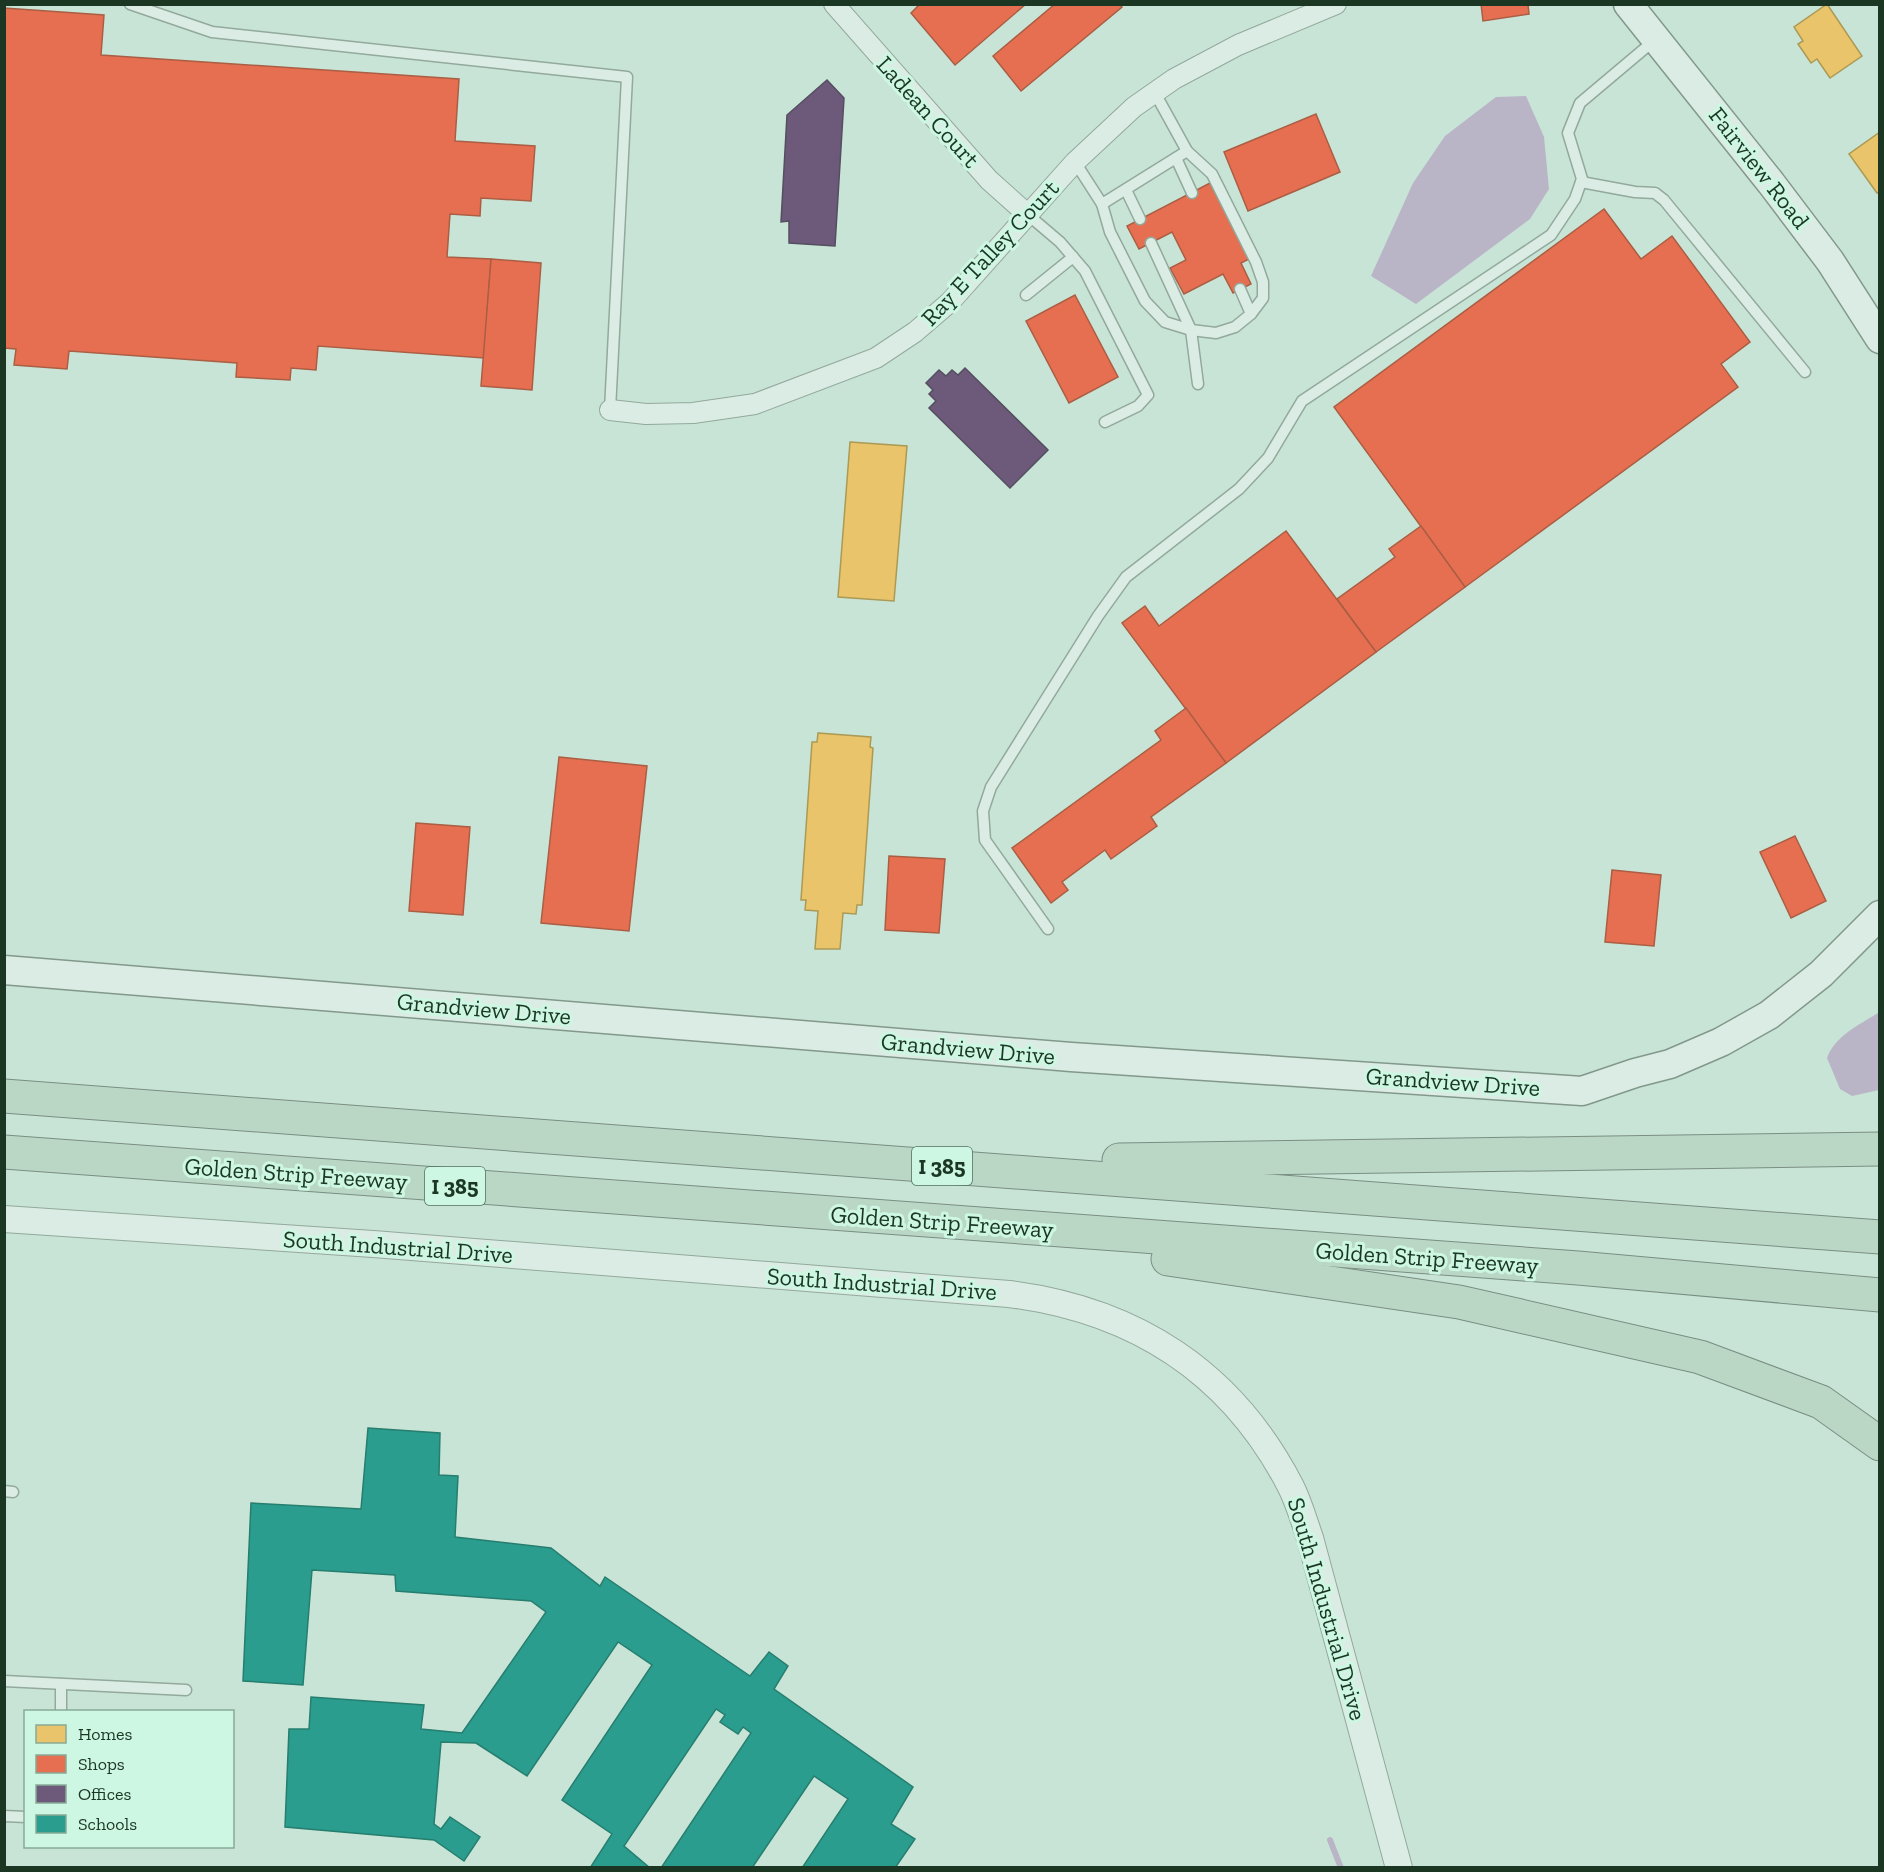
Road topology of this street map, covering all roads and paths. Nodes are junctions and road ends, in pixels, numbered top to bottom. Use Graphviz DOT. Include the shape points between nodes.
graph roads {
  1 [pos="130,4"];
  2 [pos="834,4"];
  3 [pos="1336,4"];
  4 [pos="1628,4"];
  5 [pos="1656,39"];
  6 [pos="1155,93"];
  7 [pos="1187,151"];
  8 [pos="1176,158"];
  9 [pos="1075,162"];
  10 [pos="1581,182"];
  11 [pos="1126,190"];
  12 [pos="1192,192"];
  13 [pos="1102,204"];
  14 [pos="1027,214"];
  15 [pos="1140,219"];
  16 [pos="1151,243"];
  17 [pos="1073,257"];
  18 [pos="1240,290"];
  19 [pos="1026,295"];
  20 [pos="1251,314"];
  21 [pos="1191,330"];
  22 [pos="1880,339"];
  23 [pos="1805,372"];
  24 [pos="1198,384"];
  25 [pos="610,410"];
  26 [pos="1105,422"];
  27 [pos="1880,915"];
  28 [pos="1048,929"];
  29 [pos="4,970"];
  30 [pos="4,1096"];
  31 [pos="1880,1149"];
  32 [pos="4,1152"];
  33 [pos="915,1164"];
  34 [pos="4,1219"];
  35 [pos="905,1219"];
  36 [pos="1880,1237"];
  37 [pos="1880,1295"];
  38 [pos="1880,1444"];
  39 [pos="4,1681"];
  40 [pos="61,1684"];
  41 [pos="186,1690"];
  42 [pos="61,1710"];
  43 [pos="4,1816"];
  44 [pos="24,1817"];
  45 [pos="1399,1868"];
  1 -- 25 [label="lane" via="212,32 627,77"];
  2 -- 14 [label="street, Ladean Court" via="989,180"];
  3 -- 6 [label="street, Ray E Talley Court" via="1238,45"];
  4 -- 5 [label="main road, Fairview Road"];
  5 -- 10 [label="lane" via="1580,103 1568,133"];
  5 -- 22 [label="main road, Fairview Road" via="1830,261"];
  6 -- 7 [label="lane"];
  6 -- 9 [label="street, Ray E Talley Court" via="1134,107"];
  7 -- 8 [label="lane"];
  7 -- 20 [label="lane" via="1212,174 1256,262 1263,282 1263,298"];
  8 -- 11 [label="lane"];
  8 -- 12 [label="lane"];
  9 -- 13 [label="lane"];
  9 -- 14 [label="street, Ray E Talley Court"];
  10 -- 23 [label="lane" via="1655,193 1664,200"];
  10 -- 28 [label="lane" via="1575,199 1551,235 1302,401 1261,466 1239,489 1126,578 1098,616 991,786 983,811 985,840"];
  11 -- 13 [label="lane"];
  11 -- 15 [label="lane"];
  13 -- 21 [label="lane" via="1110,232 1145,301 1165,322"];
  14 -- 17 [label="lane"];
  14 -- 25 [label="street, Ray E Talley Court" via="950,302 915,332 865,363 755,404 693,413"];
  16 -- 21 [label="lane"];
  17 -- 19 [label="lane"];
  17 -- 26 [label="lane" via="1148,395 1138,406"];
  18 -- 20 [label="lane"];
  20 -- 21 [label="lane" via="1234,327 1216,333"];
  21 -- 24 [label="lane"];
  27 -- 29 [label="main road, Grandview Drive" via="1821,974 1770,1015 1670,1064 1582,1090 1060,1056"];
  30 -- 33 [label="highway, I 385"];
  31 -- 33 [label="highway"];
  32 -- 35 [label="highway, Golden Strip Freeway / I 385"];
  33 -- 36 [label="highway, I 385"];
  34 -- 45 [label="street, South Industrial Drive" via="1009,1294 1076,1306 1130,1327 1181,1356 1224,1393 1258,1432 1292,1489 1316,1558"];
  35 -- 37 [label="highway, Golden Strip Freeway / I 385" via="1578,1268"];
  35 -- 38 [label="highway" via="1459,1302 1688,1354 1821,1402"];
  39 -- 40 [label="lane"];
  40 -- 41 [label="lane"];
  40 -- 42 [label="lane"];
  43 -- 44 [label="lane"];
}
